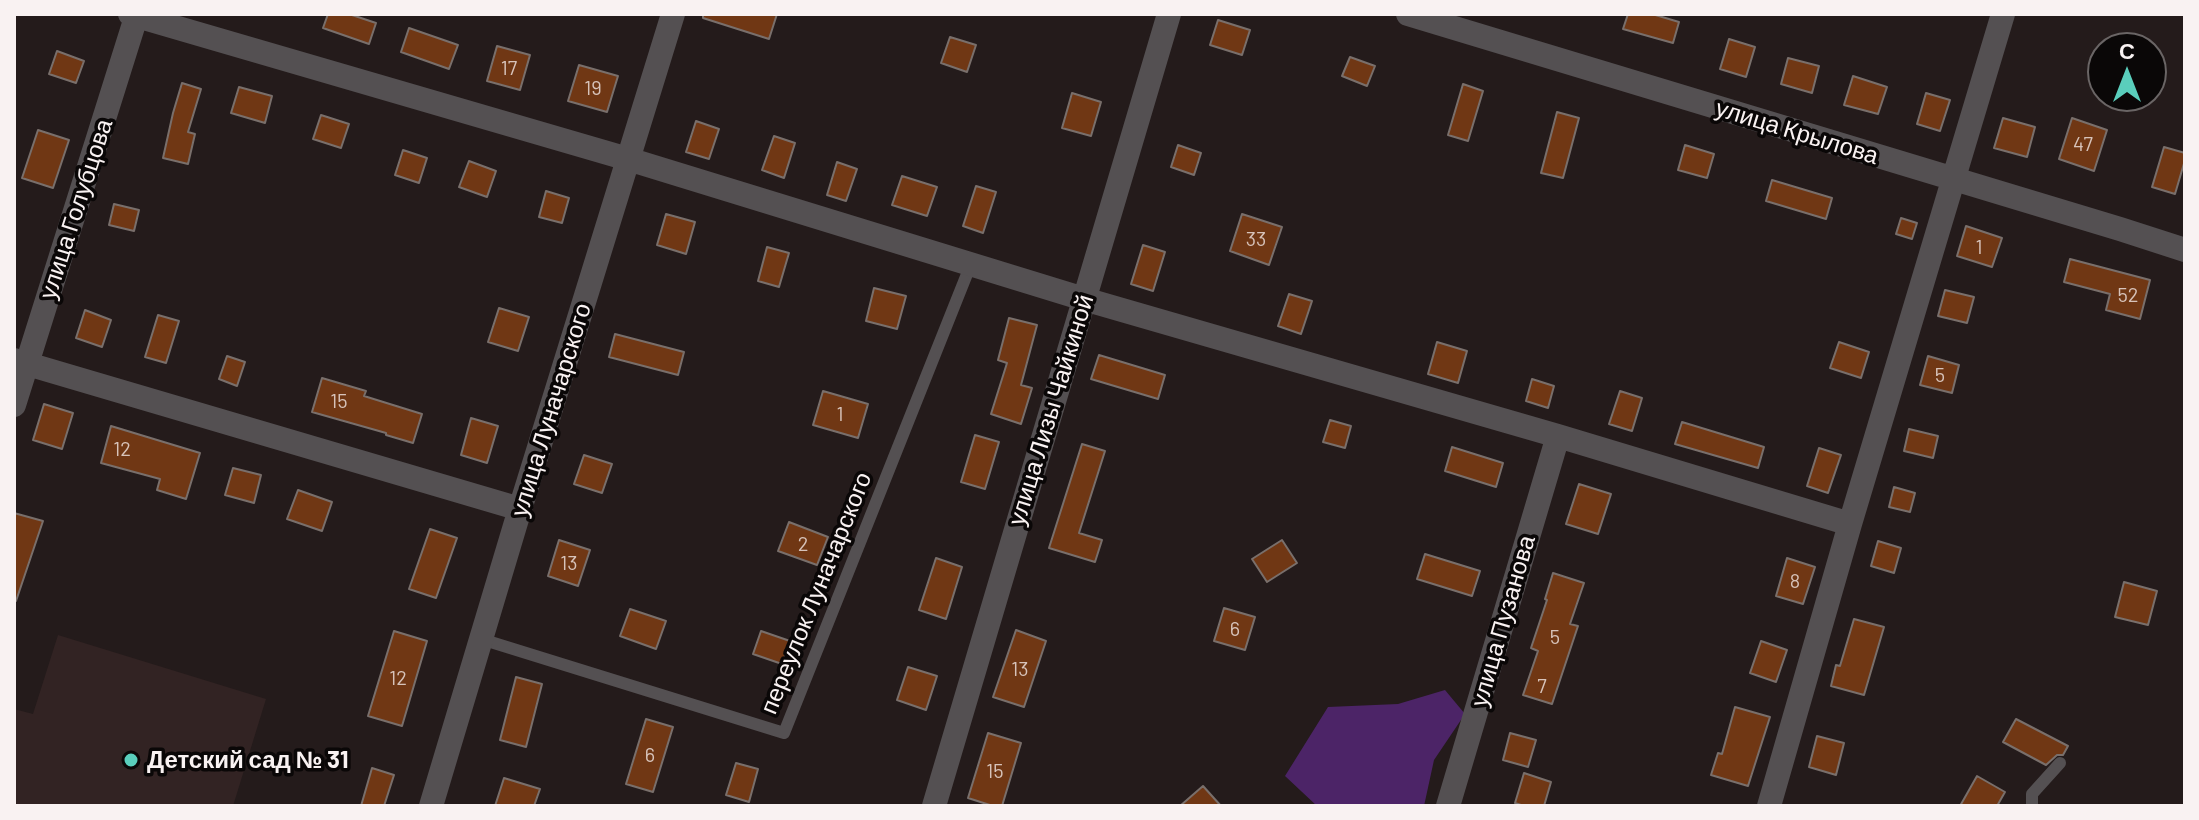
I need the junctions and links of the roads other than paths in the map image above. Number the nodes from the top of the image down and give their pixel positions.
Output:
1 (673, 14) edge
2 (1169, 14) edge
3 (1408, 14) edge
4 (2003, 14) edge
5 (135, 15) edge
6 (628, 159) junction
7 (1954, 179) junction
8 (2185, 250) edge
9 (971, 264) junction
10 (1084, 299) junction
11 (20, 362) edge
12 (14, 405) edge
13 (1558, 436) junction
14 (520, 509) junction
15 (1850, 524) junction
16 (481, 639) junction
17 (2060, 763) dead end
18 (431, 806) edge
19 (934, 806) edge
20 (1448, 806) edge
21 (1769, 806) edge
22 (2032, 806) edge

1 - 6 street, улица Луначарского
2 - 10 street, улица Лизы Чайкиной
3 - 7 street, улица Крылова
4 - 7 street
5 - 6 street
5 - 11 street, улица Голубцова
6 - 9 street
6 - 14 street, улица Луначарского
7 - 8 street, улица Крылова
7 - 15 street
9 - 10 street
9 - 16 lane, переулок Луначарского
10 - 13 street
10 - 19 street, улица Лизы Чайкиной
11 - 12 street, улица Голубцова
11 - 14 street
13 - 15 street
13 - 20 street, улица Пузанова
14 - 16 street, улица Луначарского
15 - 21 street
16 - 18 street, улица Луначарского
17 - 22 lane

